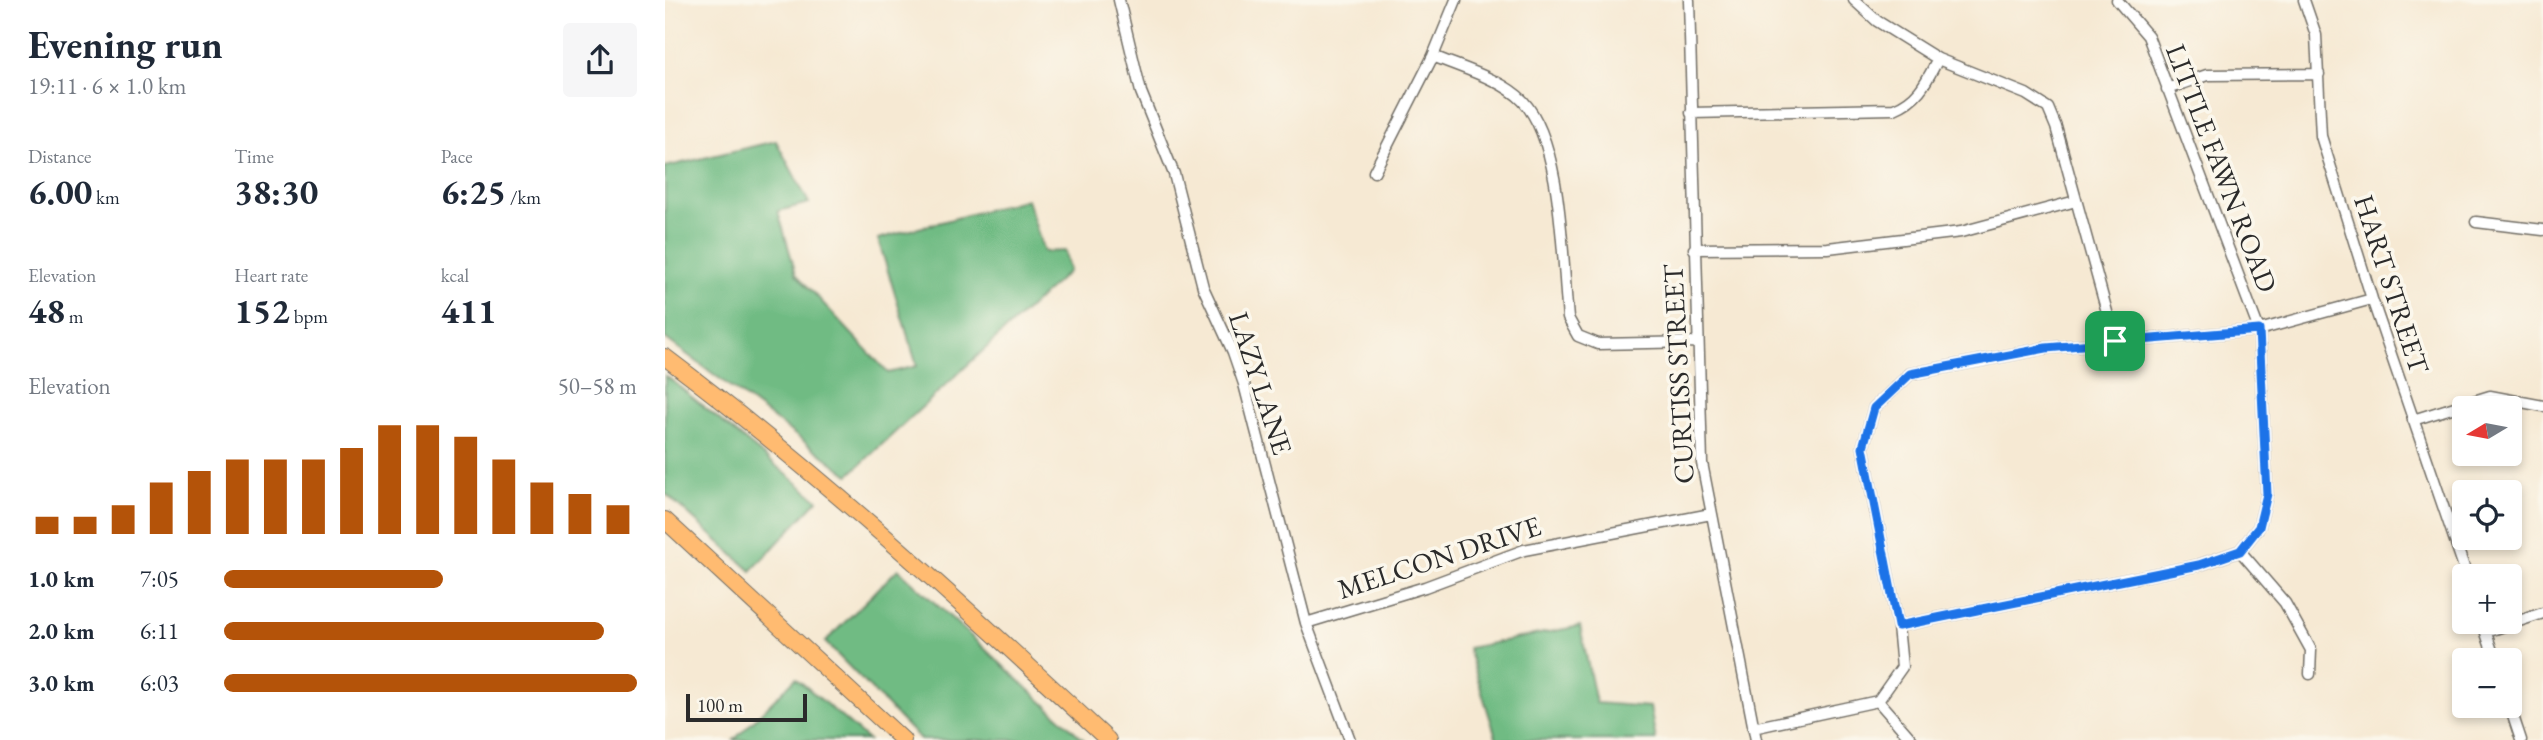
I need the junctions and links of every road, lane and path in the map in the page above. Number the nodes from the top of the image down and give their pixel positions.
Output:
1 (1119, 0) edge
2 (1456, 0) edge
3 (1689, 0) edge
4 (1854, 0) edge
5 (2117, 0) edge
6 (2304, 0) edge
7 (1433, 56) junction
8 (1938, 59) junction
9 (2319, 74) junction
10 (2167, 89) junction
11 (1691, 113) junction
12 (1374, 172) dead end
13 (2076, 201) junction
14 (2476, 222) dead end
15 (2543, 230) edge
16 (1695, 249) junction
17 (2372, 299) junction
18 (2259, 330) junction
19 (2115, 341) junction
20 (1697, 342) junction
21 (665, 357) edge
22 (2543, 406) edge
23 (2413, 420) junction
24 (1711, 514) junction
25 (665, 520) edge
26 (2240, 551) junction
27 (2463, 564) edge
28 (2543, 613) edge
29 (2522, 618) edge
30 (1306, 623) junction
31 (1898, 626) junction
32 (2310, 674) dead end
33 (1878, 701) junction
34 (2514, 718) edge
35 (1753, 728) junction
36 (903, 740) edge
37 (1108, 740) edge
38 (1350, 740) edge
39 (1756, 740) edge
40 (1912, 740) edge
41 (2521, 740) edge

1 - 30 street, LAZY LANE
2 - 7 street
3 - 11 street, CURTISS STREET
4 - 8 street
5 - 10 street, LITTLE FAWN ROAD
6 - 9 street, HART STREET
7 - 12 street
7 - 20 street
8 - 11 street
8 - 13 street
9 - 10 street
9 - 17 street, HART STREET
10 - 18 street, LITTLE FAWN ROAD
11 - 16 street, CURTISS STREET
13 - 16 street
13 - 19 street
14 - 15 street
16 - 20 street, CURTISS STREET
17 - 18 street
17 - 23 street, HART STREET
18 - 19 street
18 - 26 street, LITTLE FAWN ROAD
19 - 31 street
20 - 24 street, CURTISS STREET
21 - 37 highway
22 - 23 street
23 - 27 street, HART STREET
24 - 30 street, MELCON DRIVE
24 - 35 street, CURTISS STREET
25 - 36 highway
26 - 31 street
26 - 32 street
28 - 29 street
30 - 38 street, LAZY LANE
31 - 33 street
33 - 35 street
33 - 40 street
34 - 41 street
35 - 39 street, CURTISS STREET

